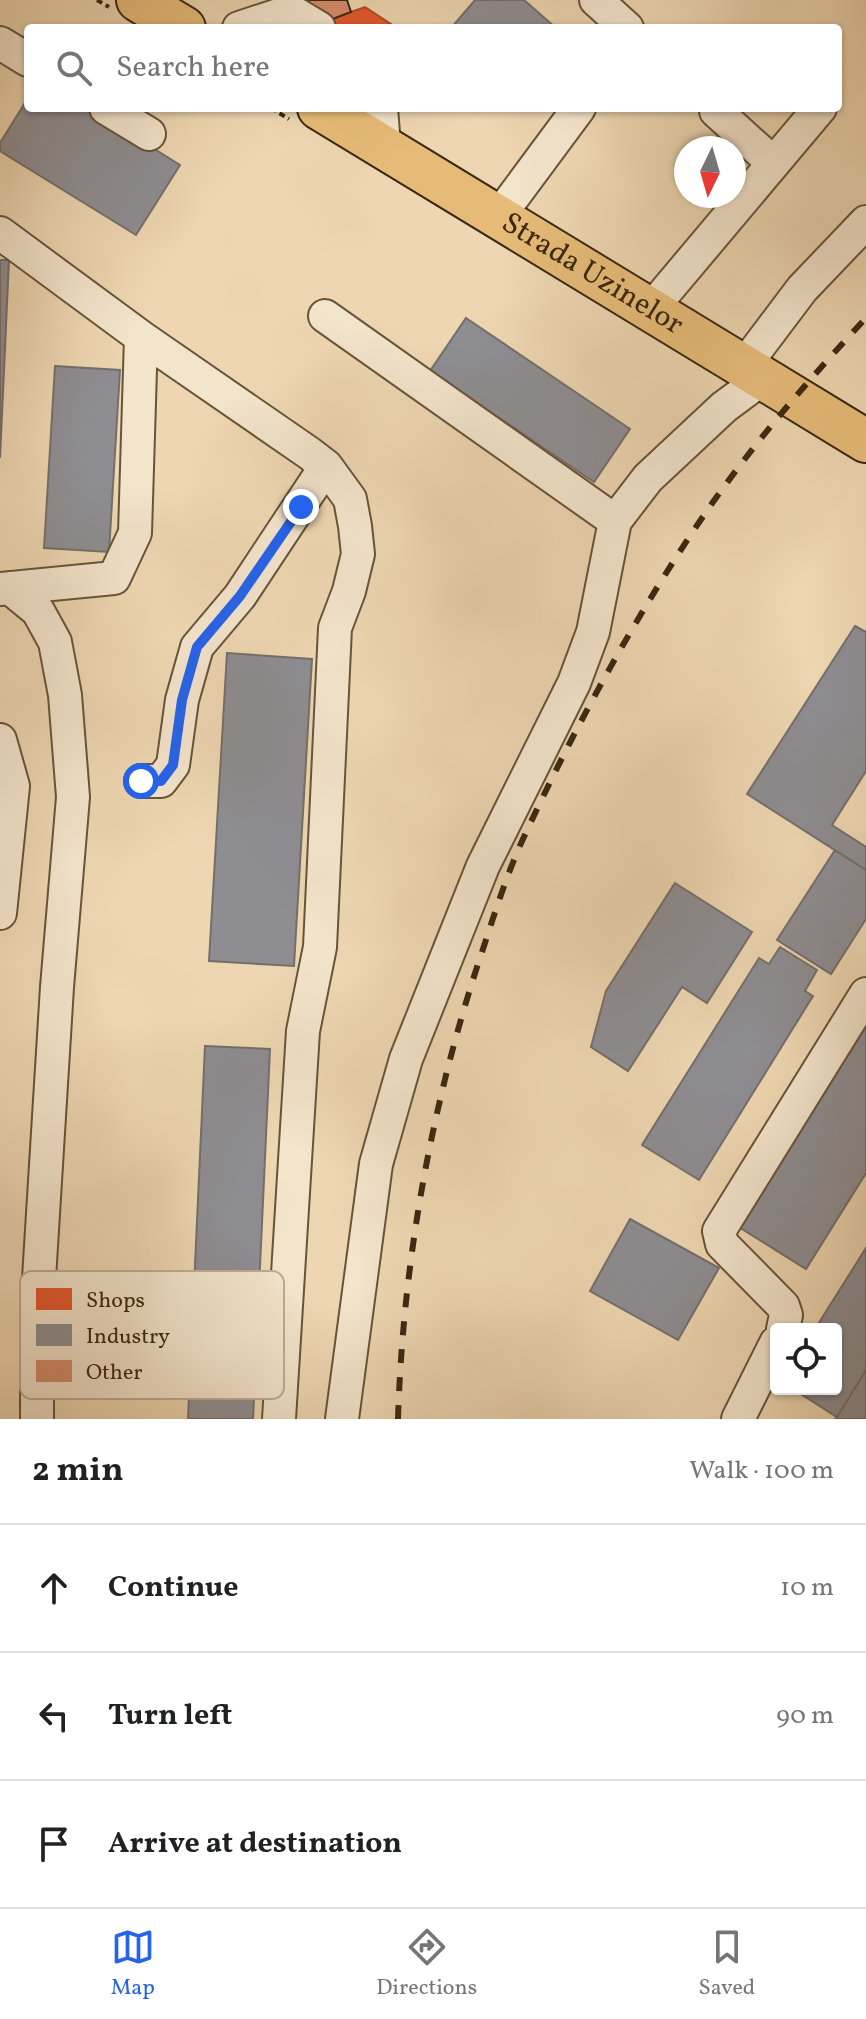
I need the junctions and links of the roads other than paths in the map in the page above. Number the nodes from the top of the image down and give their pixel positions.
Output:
1 (138, 0) edge
2 (177, 24) edge
3 (251, 24) edge
4 (312, 24) edge
5 (0, 43) edge
6 (24, 58) edge
7 (113, 112) edge
8 (332, 112) edge
9 (576, 112) edge
10 (717, 112) edge
11 (817, 112) edge
12 (382, 127) edge
13 (149, 134) dead end
14 (773, 163) junction
15 (499, 216) junction
16 (866, 222) edge
17 (0, 233) edge
18 (651, 309) junction
19 (325, 316) dead end
20 (141, 337) junction
21 (754, 372) junction
22 (866, 441) edge
23 (326, 466) junction
24 (615, 521) junction
25 (5, 588) edge
26 (0, 740) edge
27 (141, 781) dead end
28 (0, 913) edge
29 (866, 994) edge
30 (39, 1271) edge
31 (784, 1323) edge
32 (284, 1338) edge
33 (770, 1355) edge
34 (280, 1399) edge
35 (279, 1419) edge
36 (342, 1419) edge
37 (738, 1419) edge

1 - 2 main road
3 - 4 lane
5 - 6 lane
7 - 13 lane
8 - 12 main road, Strada Uzinelor
9 - 15 lane
10 - 14 lane
11 - 14 lane
12 - 15 main road, Strada Uzinelor
14 - 18 lane
15 - 18 main road, Strada Uzinelor
16 - 21 lane
17 - 20 lane
18 - 21 main road, Strada Uzinelor
19 - 24 lane
20 - 23 lane
20 - 25 lane
21 - 22 main road, Strada Uzinelor
21 - 24 lane
23 - 27 lane
23 - 32 lane
24 - 36 lane
25 - 30 lane
26 - 28 lane
29 - 31 lane
33 - 37 lane
34 - 35 lane

